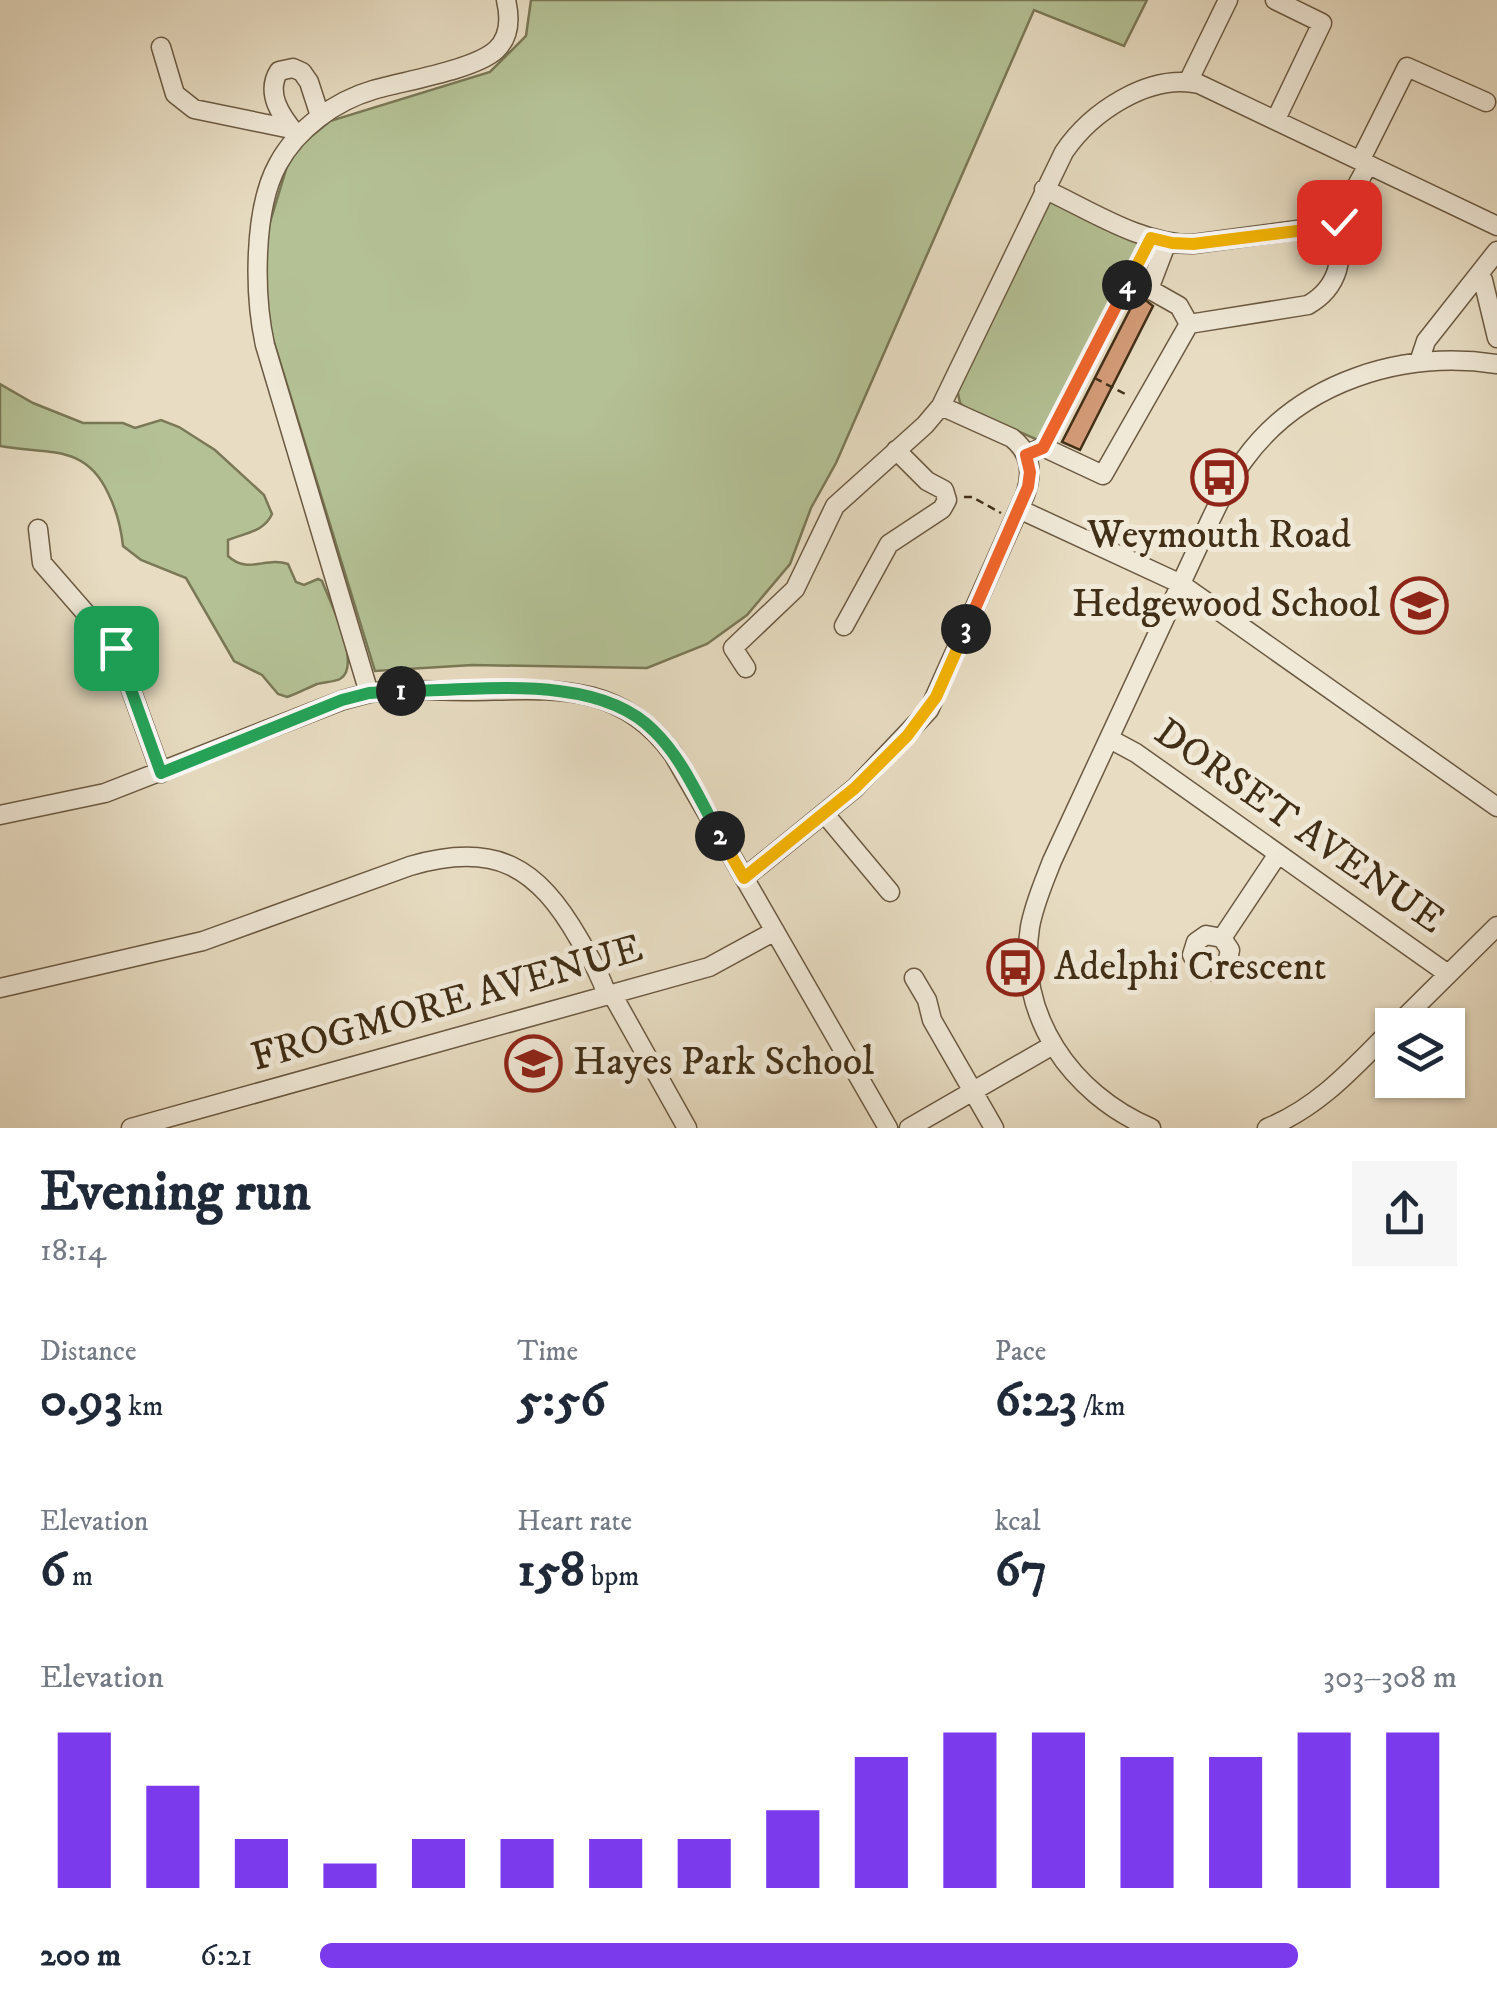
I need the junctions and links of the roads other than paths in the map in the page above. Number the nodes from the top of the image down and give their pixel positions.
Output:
1 (506, 0) edge
2 (1228, 0) edge
3 (1274, 0) edge
4 (161, 47) dead end
5 (1188, 82) junction
6 (1486, 102) dead end
7 (320, 116) junction
8 (1276, 119) junction
9 (295, 133) junction
10 (1364, 163) junction
11 (1044, 189) junction
12 (1335, 225) junction
13 (1497, 226) edge
14 (1159, 240) junction
15 (1497, 251) edge
16 (1478, 275) junction
17 (1189, 324) junction
18 (1497, 338) edge
19 (1418, 362) junction
20 (1497, 364) edge
21 (941, 406) junction
22 (896, 450) junction
23 (1035, 451) junction
24 (1016, 514) junction
25 (38, 529) dead end
26 (1181, 584) junction
27 (844, 626) dead end
28 (746, 668) dead end
29 (369, 693) junction
30 (1110, 739) junction
31 (161, 773) junction
32 (1497, 807) edge
33 (824, 813) junction
34 (0, 815) edge
35 (1278, 854) junction
36 (744, 878) junction
37 (890, 892) dead end
38 (1497, 926) edge
39 (774, 931) junction
40 (1222, 938) dead end
41 (1448, 974) junction
42 (914, 978) dead end
43 (0, 988) edge
44 (610, 995) junction
45 (1414, 1008) edge
46 (1053, 1044) junction
47 (1375, 1047) edge
48 (974, 1092) junction
49 (131, 1128) edge
50 (687, 1128) edge
51 (888, 1128) edge
52 (909, 1128) edge
53 (994, 1128) edge
54 (1150, 1128) edge
55 (1266, 1128) edge

1 - 7 street
2 - 5 street
3 - 8 street
4 - 9 street
5 - 8 street
5 - 11 street
6 - 10 street
7 - 9 street
7 - 9 street
8 - 10 street
9 - 29 street
10 - 12 street
10 - 13 street
11 - 14 street
11 - 21 street
12 - 14 street
12 - 17 street
14 - 17 street
15 - 16 street
16 - 18 street
16 - 19 street
17 - 23 street
19 - 20 street
19 - 26 street
21 - 22 street
21 - 23 street
22 - 27 street
22 - 28 street
23 - 24 street
24 - 26 street
24 - 33 street
25 - 31 street
26 - 30 street
26 - 32 street
29 - 31 street
29 - 36 street
30 - 35 street, DORSET AVENUE
30 - 46 street
31 - 34 street
33 - 36 street
33 - 37 street
35 - 40 street
35 - 41 street, DORSET AVENUE
36 - 39 street
38 - 41 street
39 - 44 street, FROGMORE AVENUE
39 - 51 street
41 - 45 street
42 - 48 street
43 - 44 street
44 - 49 street, FROGMORE AVENUE
44 - 50 street
46 - 48 street
46 - 54 street
47 - 55 street
48 - 52 street
48 - 53 street

